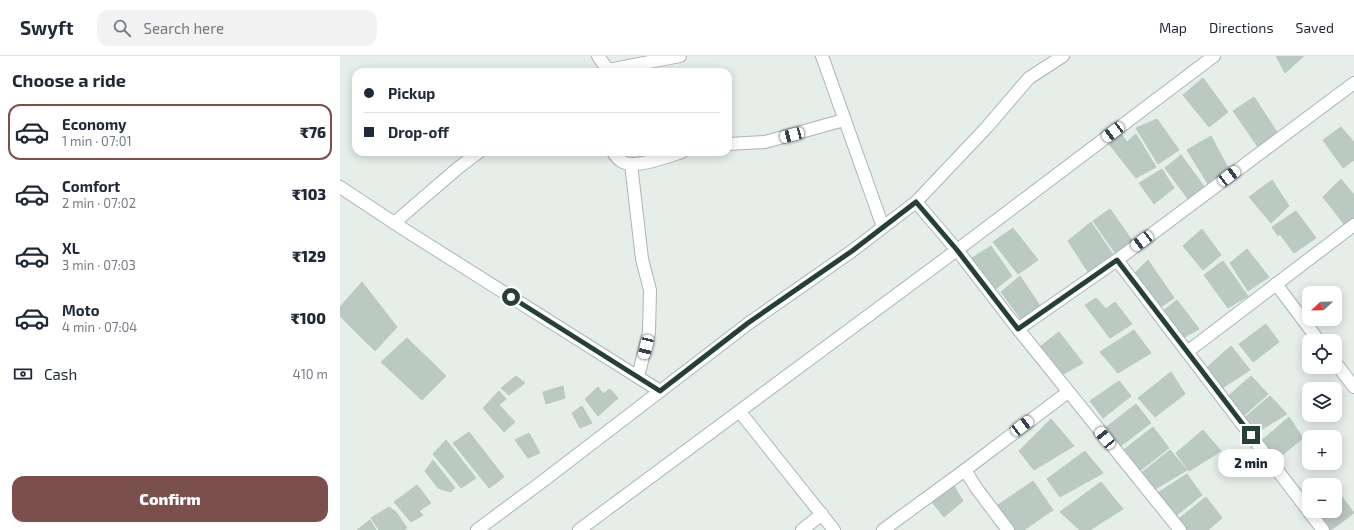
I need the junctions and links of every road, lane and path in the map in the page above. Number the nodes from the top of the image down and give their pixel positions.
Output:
1 (598, 56) edge
2 (680, 56) edge
3 (822, 56) edge
4 (1063, 56) edge
5 (1214, 56) edge
6 (605, 68) edge
7 (622, 68) edge
8 (1354, 83) edge
9 (844, 120) junction
10 (732, 144) edge
11 (474, 156) edge
12 (617, 156) edge
13 (668, 156) edge
14 (631, 164) junction
15 (340, 187) edge
16 (916, 202) junction
17 (394, 223) junction
18 (1354, 225) edge
19 (883, 227) junction
20 (957, 250) junction
21 (1117, 260) junction
22 (1276, 284) junction
23 (1018, 329) junction
24 (1314, 334) edge
25 (1187, 352) junction
26 (1342, 371) edge
27 (638, 377) junction
28 (1354, 387) edge
29 (660, 391) junction
30 (1068, 392) junction
31 (740, 412) junction
32 (965, 470) junction
33 (822, 514) junction
34 (477, 530) edge
35 (579, 530) edge
36 (802, 530) edge
37 (834, 530) edge
38 (883, 530) edge
39 (1008, 530) edge
40 (1180, 530) edge
41 (1323, 530) edge

1 - 6 street
2 - 7 street
3 - 9 street
4 - 16 street
5 - 20 street
8 - 21 street
9 - 10 street
9 - 19 street
11 - 17 street
12 - 14 street
13 - 14 street
14 - 27 street
15 - 17 street
16 - 19 street
16 - 20 street
17 - 27 street
18 - 22 street
19 - 29 street
20 - 23 street
20 - 31 street
21 - 23 street
21 - 25 street
22 - 24 street
22 - 25 street
23 - 30 street
25 - 41 street
26 - 28 street
27 - 29 street
29 - 34 street
30 - 32 street
30 - 40 street
31 - 33 street
31 - 35 street
32 - 38 street
32 - 39 street
33 - 36 street
33 - 37 street

